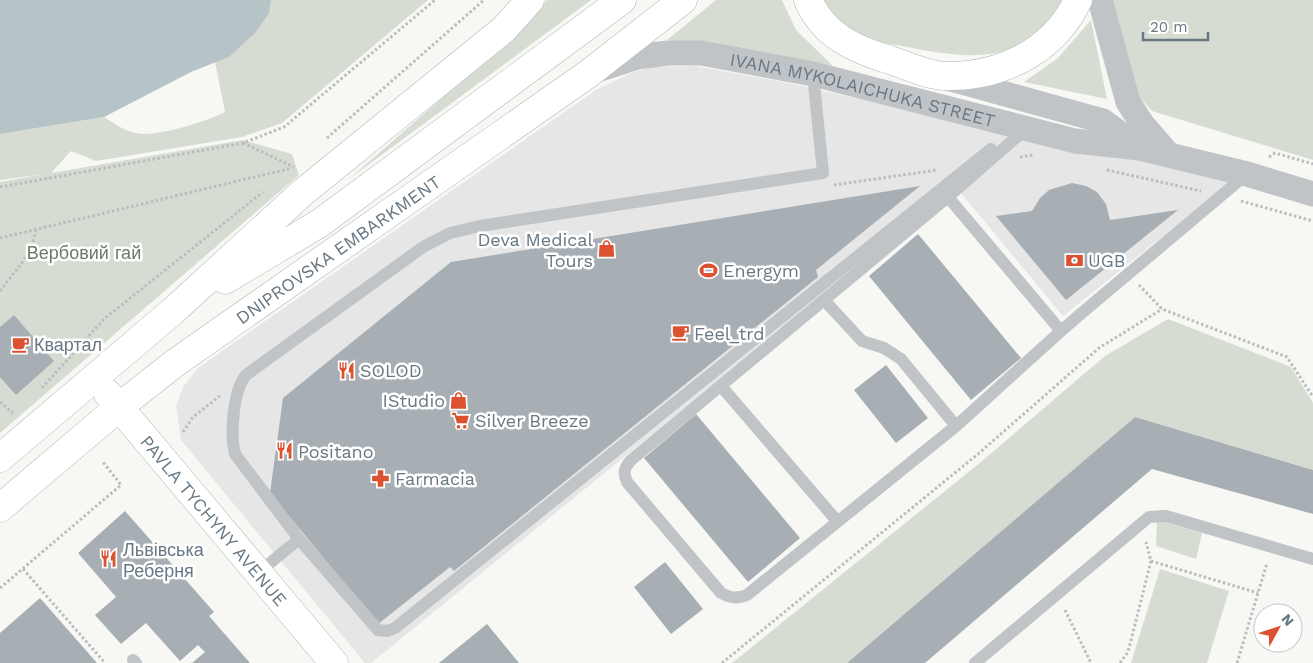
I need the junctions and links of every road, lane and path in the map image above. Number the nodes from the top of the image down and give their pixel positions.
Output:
1 (435, 0) edge
2 (484, 0) edge
3 (530, 0) edge
4 (622, 0) edge
5 (683, 0) edge
6 (808, 0) edge
7 (1078, 0) edge
8 (1100, 0) edge
9 (588, 74) junction
10 (813, 74) junction
11 (943, 76) junction
12 (1027, 128) junction
13 (323, 142) dead end
14 (243, 143) junction
15 (1140, 148) junction
16 (991, 149) dead end
17 (1169, 155) junction
18 (301, 161) dead end
19 (294, 168) junction
20 (943, 169) dead end
21 (1105, 169) dead end
22 (286, 174) dead end
23 (1247, 174) junction
24 (825, 186) dead end
25 (0, 187) edge
26 (264, 192) dead end
27 (1313, 194) edge
28 (1221, 196) junction
29 (948, 197) junction
30 (1313, 221) edge
31 (36, 229) junction
32 (0, 238) edge
33 (1135, 280) dead end
34 (0, 291) edge
35 (824, 300) junction
36 (1162, 309) junction
37 (173, 311) junction
38 (1061, 331) junction
39 (94, 377) junction
40 (721, 386) junction
41 (41, 389) dead end
42 (237, 389) junction
43 (1313, 397) edge
44 (0, 402) edge
45 (119, 407) junction
46 (13, 414) dead end
47 (956, 426) junction
48 (183, 432) dead end
49 (0, 458) edge
50 (103, 462) dead end
51 (0, 508) edge
52 (837, 521) junction
53 (1142, 521) junction
54 (299, 539) junction
55 (1272, 547) junction
56 (1313, 559) edge
57 (1150, 561) junction
58 (23, 569) junction
59 (258, 573) junction
60 (0, 588) edge
61 (1057, 594) junction
62 (1258, 594) junction
63 (105, 663) edge
64 (334, 663) edge
65 (722, 663) edge
66 (976, 663) edge
67 (1091, 663) edge
68 (1120, 663) edge
69 (1237, 663) edge

1 - 14 path
2 - 13 path
3 - 37 main road, DNIPROVSKA EMBARKMENT
4 - 37 main road, DNIPROVSKA EMBARKMENT
5 - 9 main road, DNIPROVSKA EMBARKMENT
6 - 11 main road, IVANA MYKOLAICHUKA STREET
7 - 11 main road
8 - 17 street
9 - 10 street, IVANA MYKOLAICHUKA STREET
9 - 45 main road, DNIPROVSKA EMBARKMENT
10 - 12 street, IVANA MYKOLAICHUKA STREET
10 - 42 lane
11 - 15 street, IVANA MYKOLAICHUKA STREET
12 - 15 street, IVANA MYKOLAICHUKA STREET
12 - 29 lane
14 - 19 path
14 - 25 path
15 - 17 street, IVANA MYKOLAICHUKA STREET
16 - 54 lane
17 - 23 street, IVANA MYKOLAICHUKA STREET
18 - 19 path
19 - 22 path
19 - 31 path
20 - 24 path
21 - 28 path
23 - 27 street, IVANA MYKOLAICHUKA STREET
23 - 28 lane
26 - 41 path
28 - 30 path
28 - 38 lane
29 - 35 lane
29 - 38 lane
31 - 32 path
31 - 34 path
33 - 36 path
35 - 40 lane
35 - 47 lane
36 - 43 path
36 - 65 path
37 - 39 main road, DNIPROVSKA EMBARKMENT
38 - 47 lane
39 - 45 main road, PAVLA TYCHYNY AVENUE
39 - 49 main road, DNIPROVSKA EMBARKMENT
40 - 52 lane
40 - 52 lane
42 - 48 path
42 - 54 lane
44 - 46 path
45 - 51 main road, DNIPROVSKA EMBARKMENT
45 - 59 main road, PAVLA TYCHYNY AVENUE
47 - 52 lane
50 - 58 path
53 - 55 lane
53 - 57 path
53 - 61 lane
54 - 59 lane
55 - 56 lane
55 - 62 path
57 - 62 path
57 - 68 path
58 - 60 path
58 - 63 path
59 - 64 main road, PAVLA TYCHYNY AVENUE
61 - 66 lane
61 - 67 path
62 - 69 path

